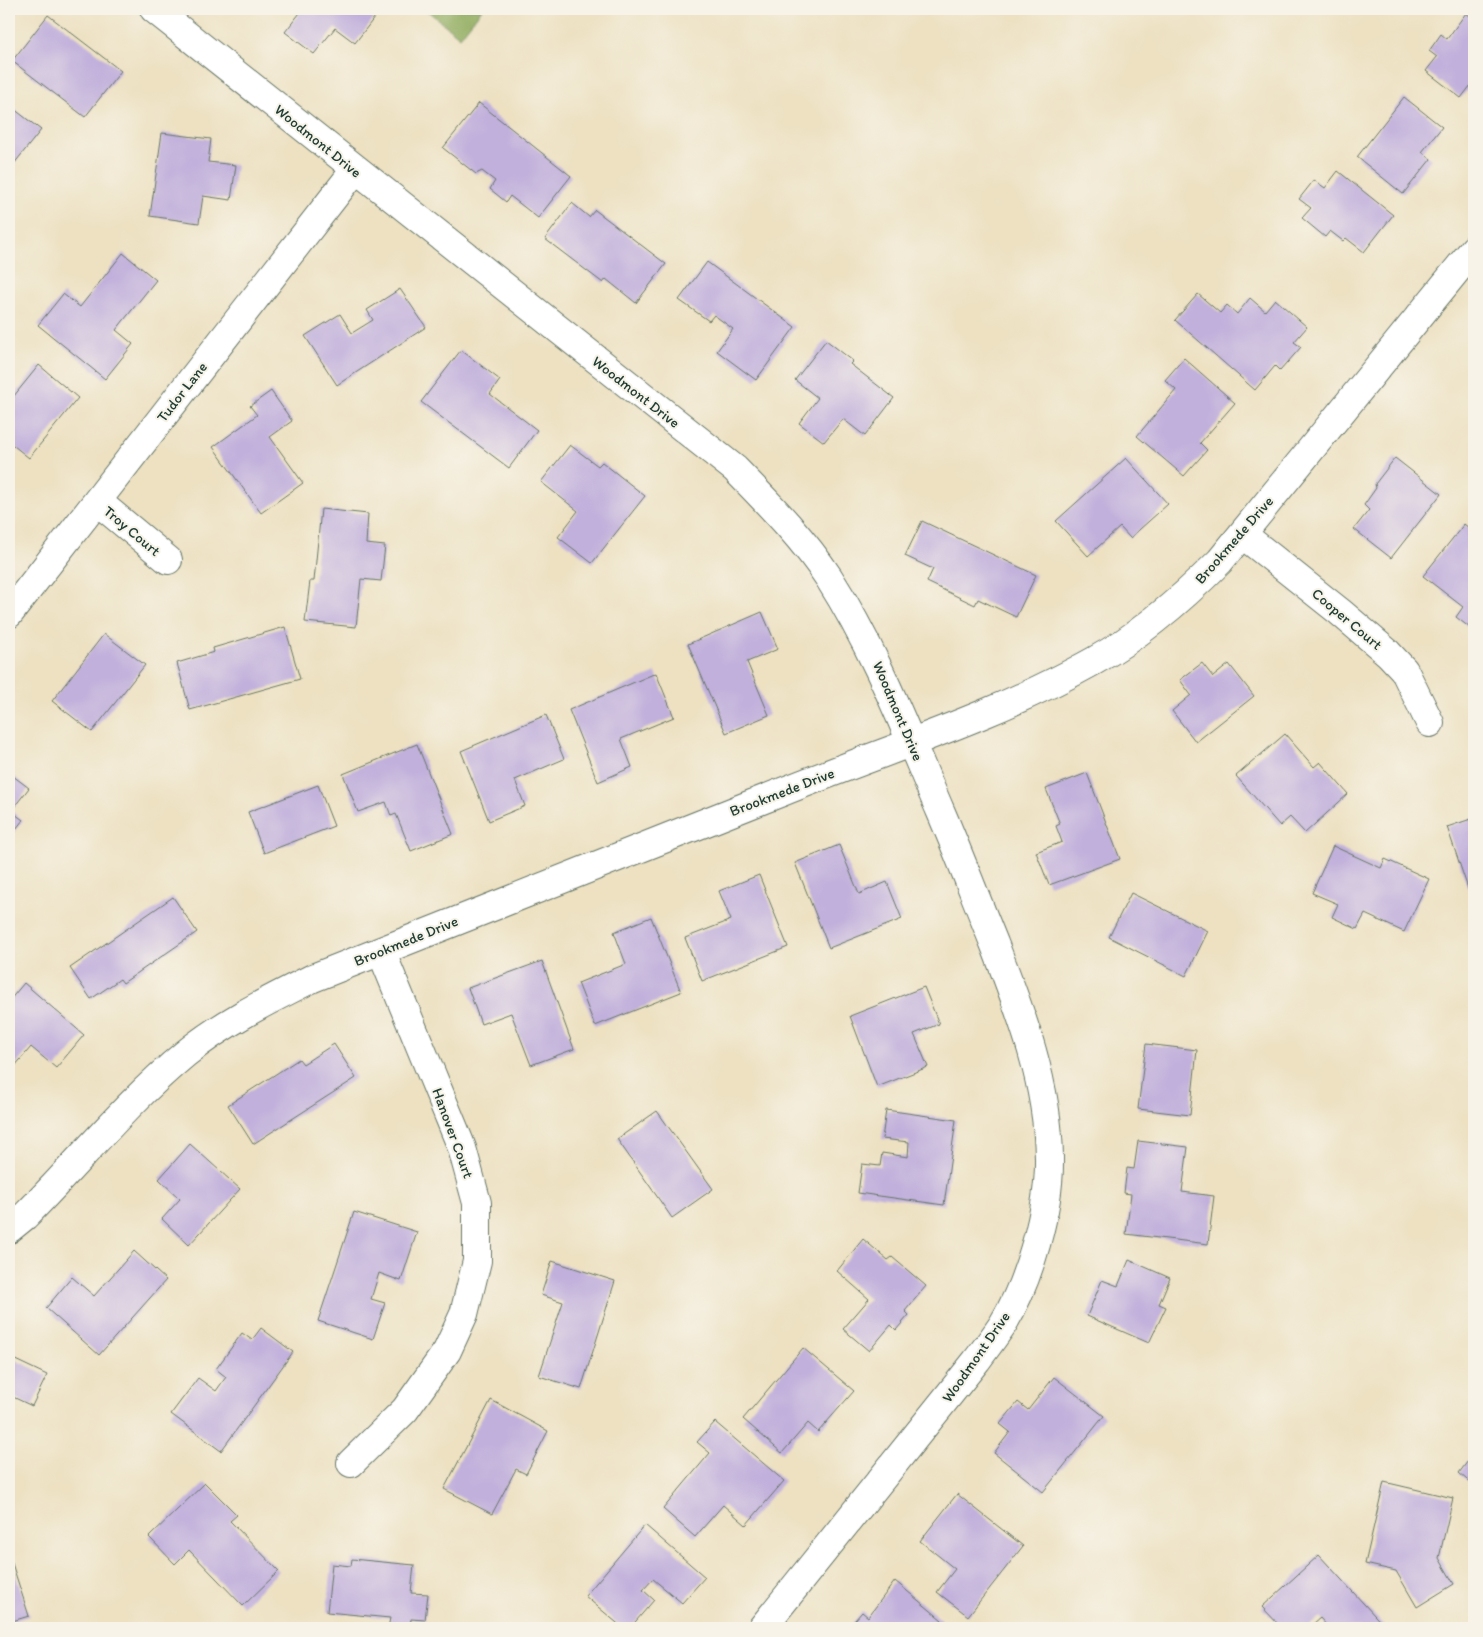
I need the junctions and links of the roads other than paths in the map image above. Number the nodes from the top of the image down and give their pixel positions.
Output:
1 (154, 9) edge
2 (355, 170) junction
3 (1474, 249) edge
4 (97, 501) junction
5 (1242, 534) junction
6 (168, 560) dead end
7 (9, 614) edge
8 (1430, 724) dead end
9 (912, 742) junction
10 (381, 951) junction
11 (9, 1229) edge
12 (351, 1463) dead end
13 (762, 1628) edge

1 - 2 street, Woodmont Drive
2 - 4 street, Tudor Lane
2 - 9 street, Woodmont Drive
3 - 5 street, Brookmede Drive
4 - 6 street, Troy Court
4 - 7 street, Tudor Lane
5 - 8 street, Cooper Court
5 - 9 street, Brookmede Drive
9 - 10 street, Brookmede Drive
9 - 13 street, Woodmont Drive
10 - 11 street, Brookmede Drive
10 - 12 street, Hanover Court

